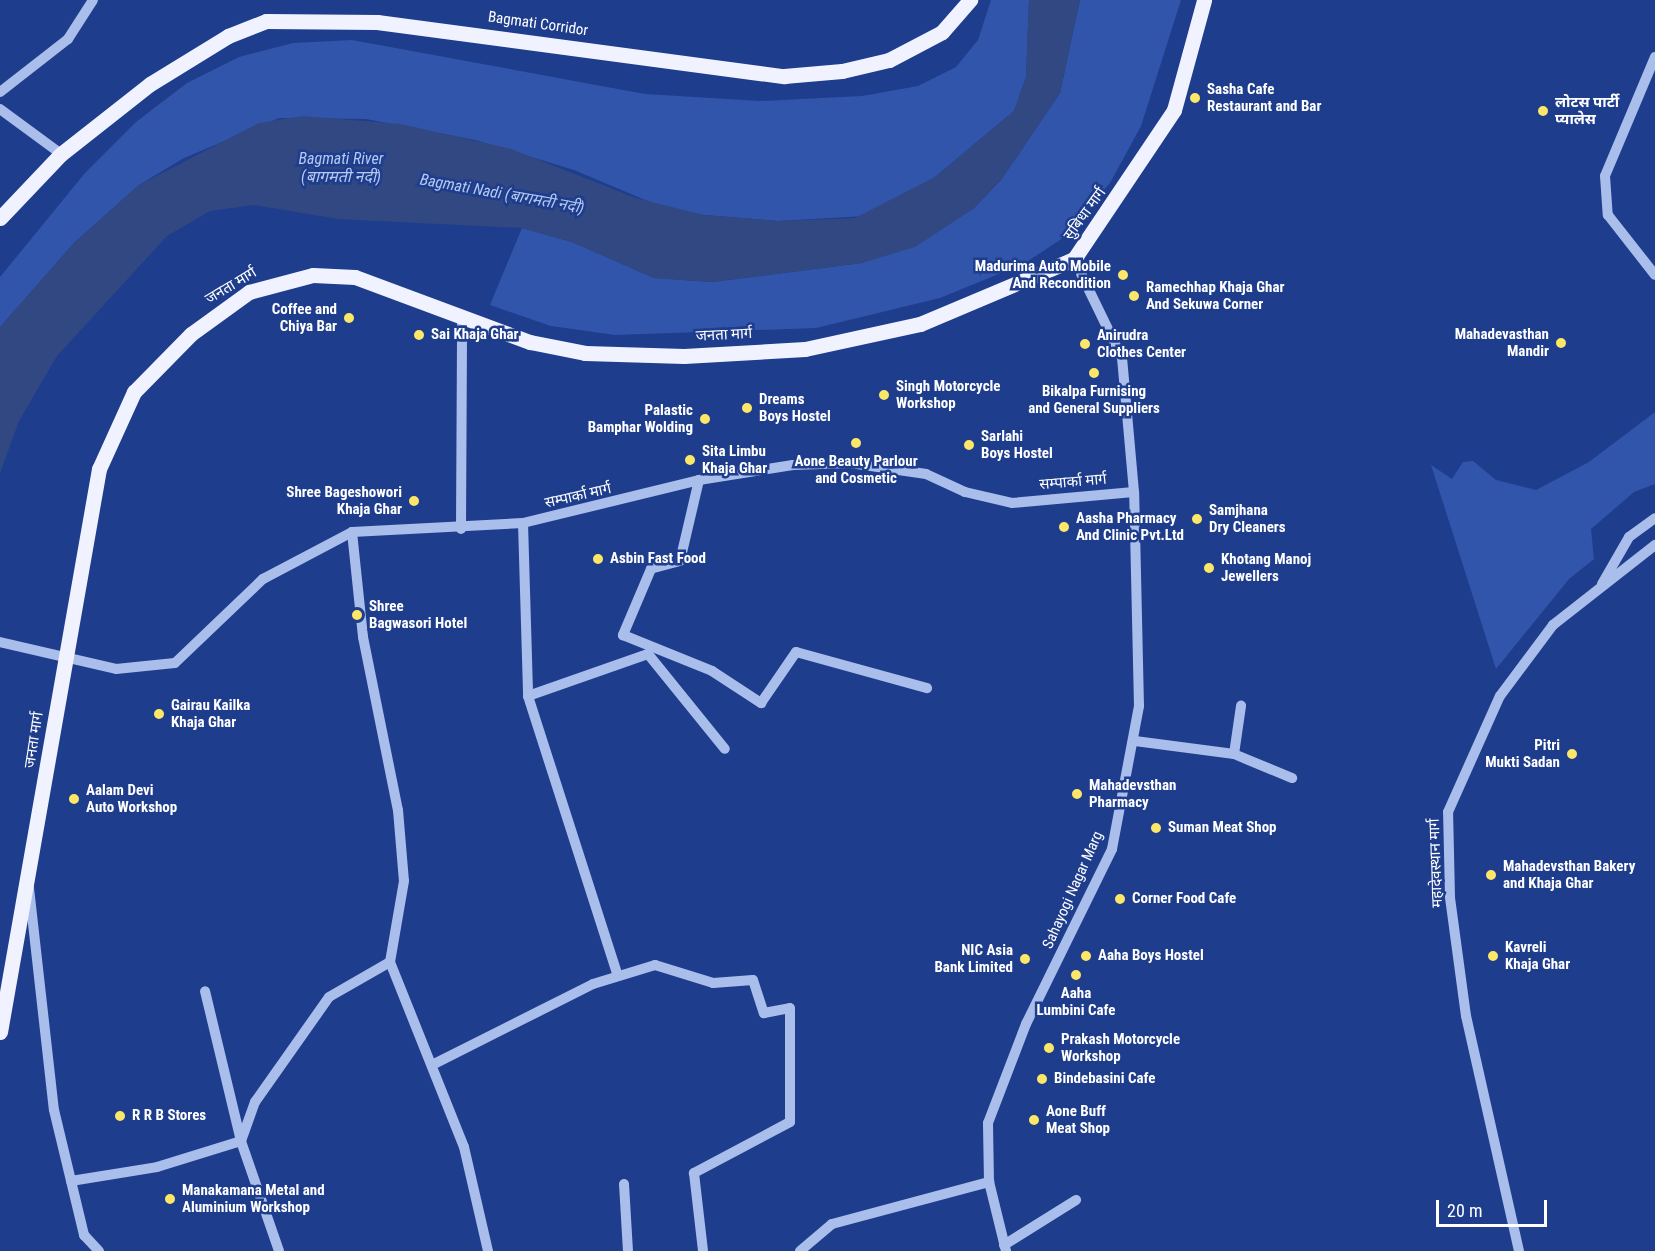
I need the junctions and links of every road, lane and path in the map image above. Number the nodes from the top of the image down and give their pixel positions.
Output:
1 (93, 0) edge
2 (970, 0) edge
3 (1205, 3) edge
4 (1655, 57) edge
5 (0, 92) edge
6 (0, 109) edge
7 (61, 154) junction
8 (0, 218) edge
9 (1074, 259) junction
10 (1655, 275) edge
11 (462, 315) junction
12 (699, 480) junction
13 (1134, 492) junction
14 (1655, 518) edge
15 (523, 523) junction
16 (461, 529) junction
17 (352, 532) junction
18 (1655, 545) edge
19 (1590, 597) junction
20 (0, 642) edge
21 (65, 661) junction
22 (927, 688) dead end
23 (528, 696) junction
24 (1241, 706) dead end
25 (1135, 741) junction
26 (725, 749) dead end
27 (1234, 754) junction
28 (1292, 778) dead end
29 (28, 885) junction
30 (390, 962) junction
31 (618, 976) junction
32 (205, 991) dead end
33 (0, 1032) edge
34 (432, 1065) junction
35 (242, 1141) junction
36 (71, 1181) junction
37 (989, 1182) junction
38 (624, 1184) dead end
39 (1076, 1200) dead end
40 (1005, 1248) edge
41 (99, 1251) edge
42 (279, 1251) edge
43 (488, 1251) edge
44 (628, 1251) edge
45 (703, 1251) edge
46 (800, 1251) edge
47 (1520, 1251) edge

1 - 5 street
2 - 7 main road, Bagmati Corridor
3 - 9 main road, सुबिधा मार्ग
4 - 10 street
6 - 7 street
7 - 8 main road, Bagmati Corridor
9 - 11 main road, जनता मार्ग
9 - 13 street, सुबिधा मार्ग
11 - 16 street
11 - 21 main road, जनता मार्ग
12 - 13 street, सम्पार्का मार्ग
12 - 15 street, सम्पार्का मार्ग
12 - 22 street
13 - 25 street, Sahayogi Nagar Marg
14 - 19 street
15 - 16 street, सम्पार्का मार्ग
15 - 23 street
16 - 17 street, सम्पार्का मार्ग
17 - 21 street, सम्पार्का मार्ग
17 - 30 street
18 - 19 street, महादेवस्थान मार्ग
19 - 47 street, महादेवस्थान मार्ग
20 - 21 street, सम्पार्का मार्ग
21 - 29 main road, जनता मार्ग
23 - 26 street
23 - 31 street
24 - 27 street
25 - 27 street
25 - 37 street, Sahayogi Nagar Marg
27 - 28 street
29 - 33 main road, जनता मार्ग
29 - 36 street
30 - 34 street
30 - 35 street
31 - 34 street
31 - 45 street
32 - 35 street
34 - 43 street
35 - 36 street
35 - 42 street
36 - 41 street
37 - 40 street, Sahayogi Nagar Marg
37 - 46 street
38 - 44 street
39 - 40 street

